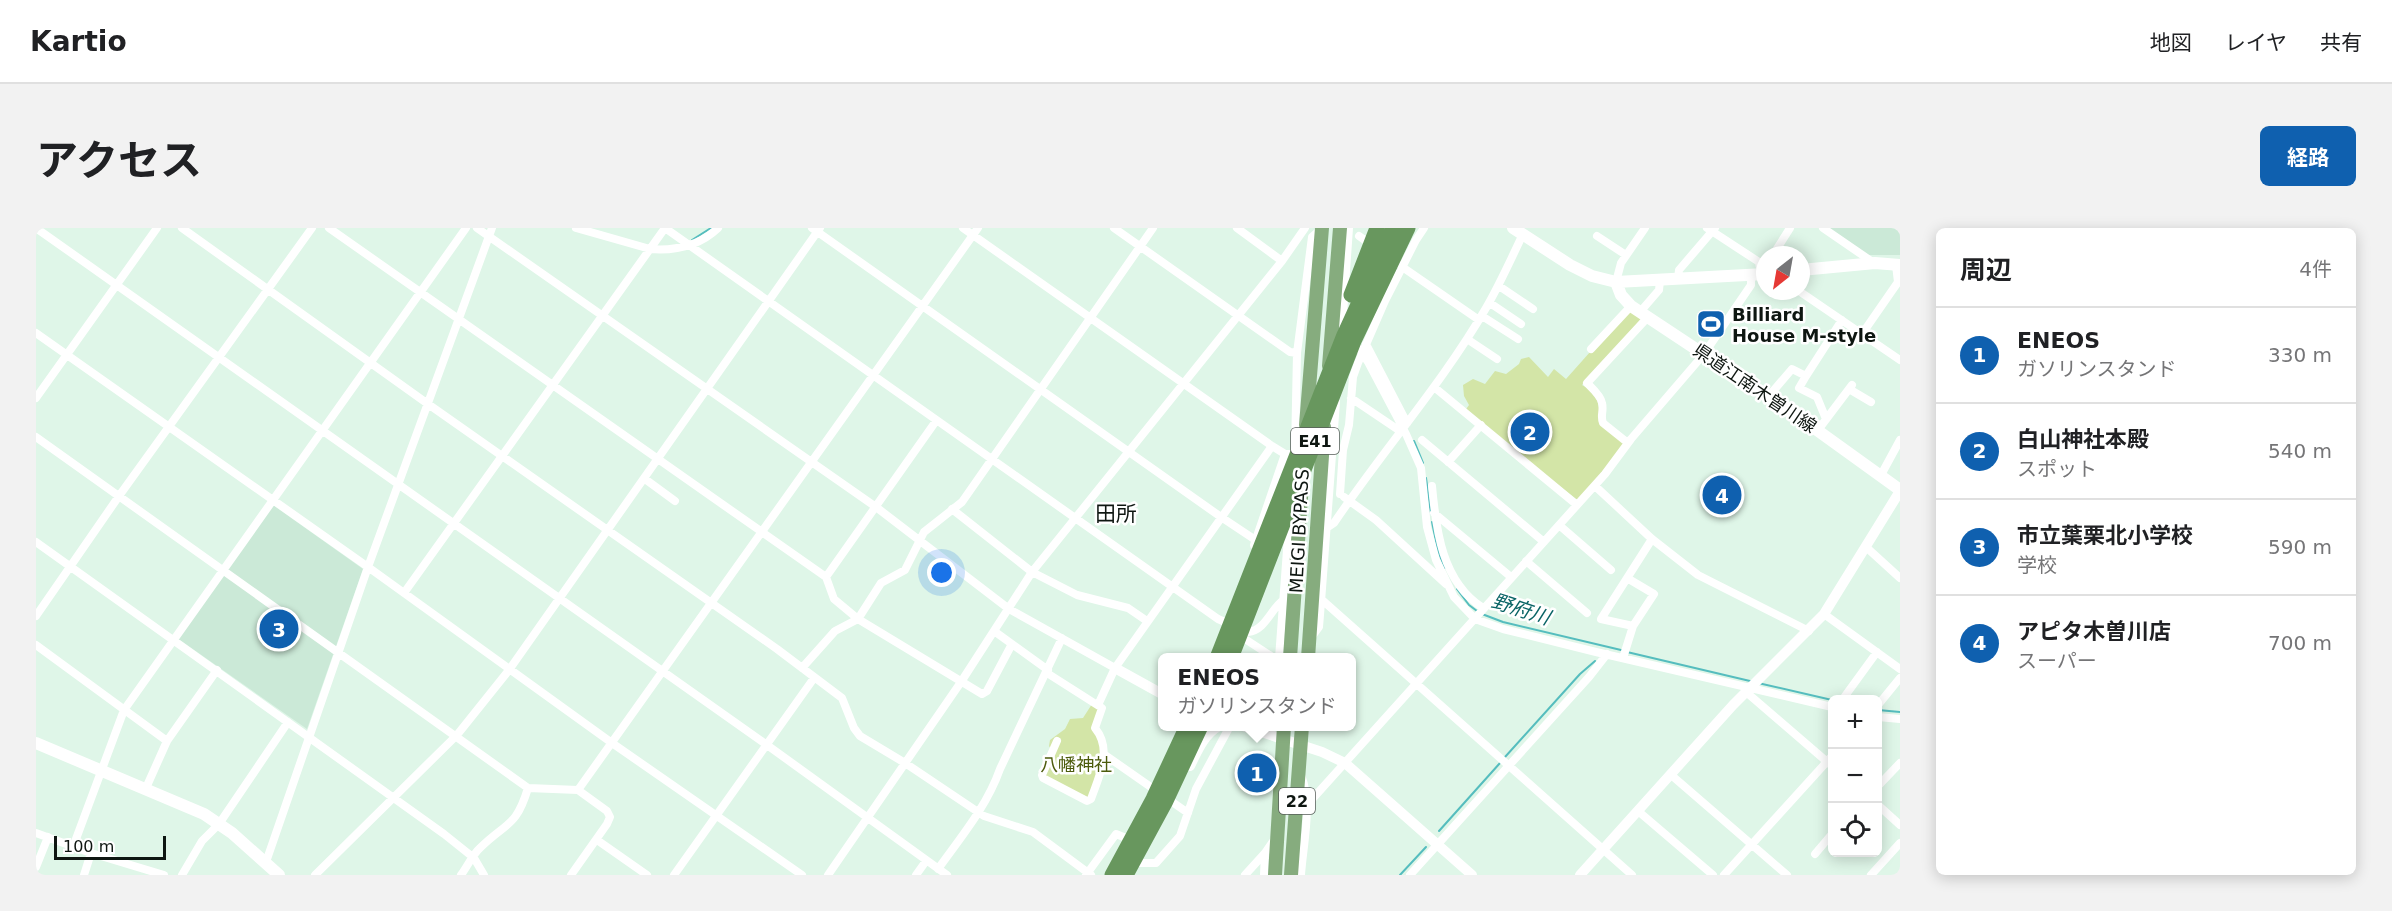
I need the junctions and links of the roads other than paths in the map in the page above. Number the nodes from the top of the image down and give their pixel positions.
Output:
1 (36, 228) edge
2 (157, 228) edge
3 (182, 228) edge
4 (312, 228) edge
5 (329, 228) edge
6 (466, 228) edge
7 (477, 228) edge
8 (576, 228) edge
9 (665, 228) edge
10 (718, 228) edge
11 (963, 228) edge
12 (1114, 228) edge
13 (1153, 228) edge
14 (1237, 228) edge
15 (1294, 228) edge
16 (1305, 228) edge
17 (1322, 228) edge
18 (1340, 228) edge
19 (1349, 228) edge
20 (1377, 228) edge
21 (1424, 228) edge
22 (1645, 228) edge
23 (1790, 228) edge
24 (1823, 228) edge
25 (816, 229) edge
26 (1712, 229) edge
27 (1403, 230) edge
28 (1520, 230) edge
29 (975, 231) edge
30 (490, 232) edge
31 (1359, 236) dead end
32 (1597, 236) dead end
33 (1299, 237) junction
34 (687, 244) junction
35 (1140, 246) junction
36 (1779, 246) edge
37 (651, 247) junction
38 (1626, 255) junction
39 (1756, 260) edge
40 (1282, 261) junction
41 (1875, 263) junction
42 (1898, 265) edge
43 (1402, 267) junction
44 (1810, 269) edge
45 (1756, 274) edge
46 (1756, 278) edge
47 (1678, 279) junction
48 (1660, 281) junction
49 (1616, 282) junction
50 (1899, 282) edge
51 (117, 284) junction
52 (1499, 286) junction
53 (268, 289) junction
54 (420, 293) junction
55 (1810, 298) edge
56 (768, 302) junction
57 (1490, 303) junction
58 (923, 306) junction
59 (1533, 309) dead end
60 (1640, 312) junction
61 (603, 316) junction
62 (1237, 316) junction
63 (1090, 318) junction
64 (1480, 318) junction
65 (458, 320) junction
66 (1842, 320) junction
67 (1521, 324) dead end
68 (36, 333) edge
69 (1862, 334) junction
70 (1467, 339) junction
71 (1518, 339) dead end
72 (1363, 347) junction
73 (1591, 350) dead end
74 (67, 354) junction
75 (1704, 354) junction
76 (219, 357) junction
77 (1298, 357) junction
78 (1497, 359) dead end
79 (1900, 360) edge
80 (371, 363) junction
81 (873, 376) junction
82 (1806, 376) junction
83 (1182, 383) junction
84 (553, 386) junction
85 (1434, 387) junction
86 (1040, 388) junction
87 (706, 389) junction
88 (1768, 397) junction
89 (36, 398) edge
90 (1351, 398) junction
91 (1871, 402) dead end
92 (428, 404) junction
93 (1826, 419) junction
94 (936, 421) junction
95 (1481, 425) junction
96 (169, 426) junction
97 (1404, 426) junction
98 (323, 430) junction
99 (1818, 430) junction
100 (36, 437) edge
101 (1422, 440) dead end
102 (1900, 440) edge
103 (1628, 443) junction
104 (1272, 446) junction
105 (1128, 450) junction
106 (1285, 454) junction
107 (1294, 454) junction
108 (503, 457) junction
109 (991, 459) junction
110 (658, 460) junction
111 (812, 462) junction
112 (1448, 462) junction
113 (1881, 475) junction
114 (645, 479) junction
115 (399, 485) junction
116 (1432, 486) dead end
117 (1595, 486) junction
118 (1285, 488) junction
119 (1900, 490) edge
120 (1330, 491) junction
121 (1340, 494) junction
122 (119, 496) junction
123 (273, 499) junction
124 (675, 501) dead end
125 (1349, 501) junction
126 (1577, 505) junction
127 (876, 507) junction
128 (952, 509) junction
129 (1434, 513) junction
130 (1075, 517) junction
131 (1221, 517) junction
132 (454, 524) junction
133 (1559, 525) junction
134 (1328, 527) junction
135 (609, 530) junction
136 (762, 532) junction
137 (1652, 539) junction
138 (920, 540) junction
139 (1255, 540) junction
140 (36, 542) edge
141 (1544, 542) junction
142 (1866, 547) junction
143 (1283, 553) junction
144 (1526, 561) junction
145 (69, 566) junction
146 (368, 567) junction
147 (222, 570) junction
148 (1611, 570) dead end
149 (1032, 572) junction
150 (826, 577) junction
151 (1512, 577) junction
152 (1627, 578) junction
153 (1900, 578) edge
154 (1449, 586) junction
155 (1172, 588) junction
156 (404, 593) junction
157 (559, 598) junction
158 (1321, 599) junction
159 (1282, 601) junction
160 (712, 603) junction
161 (1009, 609) junction
162 (1479, 613) junction
163 (1587, 613) dead end
164 (1824, 614) junction
165 (36, 616) edge
166 (858, 619) junction
167 (1147, 621) junction
168 (1225, 623) junction
169 (1633, 626) junction
170 (994, 631) junction
171 (1809, 631) junction
172 (1247, 636) junction
173 (1062, 638) junction
174 (173, 639) junction
175 (1310, 640) junction
176 (1012, 644) junction
177 (36, 645) edge
178 (1877, 652) junction
179 (338, 653) junction
180 (1213, 653) edge
181 (1219, 653) edge
182 (1233, 653) edge
183 (1240, 653) edge
184 (1269, 653) edge
185 (1279, 653) edge
186 (1290, 653) edge
187 (1308, 653) edge
188 (1624, 653) junction
189 (1607, 654) junction
190 (802, 668) junction
191 (1115, 668) junction
192 (509, 669) junction
193 (1900, 669) edge
194 (217, 670) junction
195 (663, 671) junction
196 (1048, 672) junction
197 (814, 678) junction
198 (1900, 678) edge
199 (962, 682) junction
200 (1417, 684) junction
201 (1751, 687) junction
202 (1158, 692) edge
203 (1846, 695) edge
204 (1882, 700) edge
205 (1098, 705) junction
206 (1828, 706) edge
207 (124, 710) junction
208 (1882, 717) edge
209 (1900, 719) edge
210 (288, 722) junction
211 (1178, 731) edge
212 (1185, 731) edge
213 (1199, 731) edge
214 (1212, 731) edge
215 (1227, 731) edge
216 (1301, 731) edge
217 (1284, 733) edge
218 (458, 735) junction
219 (308, 736) junction
220 (167, 741) junction
221 (1057, 741) dead end
222 (36, 743) edge
223 (612, 743) junction
224 (767, 745) junction
225 (1300, 745) junction
226 (1105, 755) junction
227 (1828, 758) edge
228 (905, 763) junction
229 (1345, 763) junction
230 (1900, 763) edge
231 (1828, 764) edge
232 (1509, 765) junction
233 (1299, 769) junction
234 (101, 770) junction
235 (1670, 774) junction
236 (1882, 782) edge
237 (1151, 787) junction
238 (146, 788) junction
239 (528, 788) junction
240 (578, 790) junction
241 (394, 798) junction
242 (1172, 802) junction
243 (1306, 806) junction
244 (1882, 809) edge
245 (1638, 811) junction
246 (979, 812) junction
247 (1188, 813) junction
248 (716, 814) junction
249 (868, 818) junction
250 (219, 824) junction
251 (1900, 825) edge
252 (36, 833) edge
253 (1277, 835) junction
254 (48, 837) junction
255 (1126, 838) junction
256 (597, 840) junction
257 (1828, 840) edge
258 (1900, 843) edge
259 (1437, 844) junction
260 (1752, 845) junction
261 (73, 847) junction
262 (1603, 849) junction
263 (91, 853) junction
264 (1265, 853) junction
265 (1815, 854) dead end
266 (474, 858) junction
267 (926, 861) junction
268 (266, 862) junction
269 (1139, 863) junction
270 (36, 867) edge
271 (938, 869) junction
272 (1088, 874) edge
273 (84, 875) edge
274 (164, 875) edge
275 (182, 875) edge
276 (279, 875) edge
277 (315, 875) edge
278 (461, 875) edge
279 (484, 875) edge
280 (571, 875) edge
281 (647, 875) edge
282 (674, 875) edge
283 (802, 875) edge
284 (828, 875) edge
285 (916, 875) edge
286 (947, 875) edge
287 (1106, 875) edge
288 (1112, 875) edge
289 (1126, 875) edge
290 (1133, 875) edge
291 (1245, 875) edge
292 (1264, 875) edge
293 (1275, 875) edge
294 (1291, 875) edge
295 (1301, 875) edge
296 (1410, 875) edge
297 (1472, 875) edge
298 (1580, 875) edge
299 (1632, 875) edge
300 (1713, 875) edge
301 (1724, 875) edge
302 (1787, 875) edge
303 (1871, 875) edge

1 - 51 street
2 - 51 street
3 - 53 street
4 - 53 street
5 - 54 street
6 - 54 street
7 - 30 street
8 - 37 street
9 - 34 street
9 - 37 street
10 - 34 street
11 - 29 street
12 - 35 street
13 - 35 street
14 - 40 street
15 - 33 street
16 - 33 street
17 - 77 street
17 - 186 highway, MEIGI BYPASS
18 - 175 highway, MEIGI BYPASS
19 - 120 street
20 - 118 highway
21 - 43 street
22 - 38 street
23 - 36 street
24 - 41 street
25 - 56 street
25 - 58 street
26 - 39 street
26 - 47 street
27 - 118 highway, E41
27 - 182 highway, E41
28 - 49 main road
28 - 52 street
29 - 58 street
29 - 63 street
30 - 61 street
30 - 65 street
31 - 43 street
32 - 38 street
33 - 40 street
34 - 37 street
34 - 56 street
35 - 62 street
35 - 63 street
37 - 61 street
38 - 49 street
40 - 62 street
41 - 42 main road
41 - 44 main road
42 - 50 street
43 - 64 street
43 - 72 street
45 - 47 main road
46 - 75 street
47 - 48 main road
48 - 49 main road
48 - 60 street
49 - 60 main road, 県道江南木曽川線
50 - 69 street
51 - 74 street
51 - 76 street
52 - 57 street
52 - 59 street
53 - 76 street
53 - 80 street
54 - 65 street
54 - 80 street
55 - 66 street
56 - 81 street
56 - 87 street
57 - 64 street
57 - 67 street
58 - 81 street
58 - 86 street
60 - 73 street
60 - 75 main road, 県道江南木曽川線
60 - 103 street
61 - 84 street
61 - 87 street
62 - 77 street
62 - 83 street
63 - 83 street
63 - 86 street
64 - 70 street
64 - 71 street
65 - 84 street
65 - 92 street
66 - 69 street
66 - 82 street
68 - 74 street
69 - 79 street
70 - 78 street
70 - 85 street
72 - 90 street
72 - 97 street
74 - 89 street
74 - 96 street
75 - 88 main road, 県道江南木曽川線
75 - 103 street
76 - 96 street
76 - 98 street
77 - 107 street
80 - 92 street
80 - 98 street
81 - 94 street
81 - 111 street
82 - 88 street
82 - 93 street
83 - 104 street
83 - 105 street
84 - 108 street
84 - 110 street
85 - 95 street
85 - 97 street
86 - 105 street
86 - 109 street
87 - 110 street
87 - 111 street
88 - 99 main road, 県道江南木曽川線
90 - 97 street
90 - 121 street
91 - 93 street
92 - 108 street
92 - 115 street
93 - 99 street
94 - 109 street
94 - 127 street
95 - 112 street
95 - 126 street
96 - 122 street
96 - 123 street
97 - 125 street
97 - 154 street
98 - 115 street
98 - 123 street
99 - 113 main road, 県道江南木曽川線
100 - 122 street
101 - 112 street
102 - 113 street
103 - 117 street
104 - 106 street
104 - 131 street
105 - 130 street
105 - 131 street
106 - 107 street
106 - 139 street
107 - 143 street
108 - 132 street
108 - 135 street
109 - 128 street
109 - 130 street
110 - 114 street
110 - 136 street
111 - 127 street
111 - 136 street
112 - 141 street
113 - 119 main road, 県道江南木曽川線
114 - 124 street
114 - 135 street
115 - 132 street
115 - 146 street
116 - 129 street
117 - 126 street
117 - 137 street
118 - 181 highway, E41
119 - 142 street
120 - 121 street
120 - 134 street
121 - 125 street
122 - 145 street
122 - 147 street
123 - 146 street
123 - 147 street
125 - 134 street
125 - 154 street
126 - 133 street
127 - 138 street
127 - 150 street
128 - 138 street
128 - 149 street
129 - 151 street
129 - 162 street
130 - 149 street
130 - 155 street
131 - 139 street
131 - 155 street
132 - 156 street
132 - 157 street
133 - 141 street
133 - 148 street
134 - 158 street
135 - 157 street
135 - 160 street
136 - 150 street
136 - 160 street
137 - 152 street
137 - 171 street
138 - 161 street
138 - 166 street
139 - 143 street
139 - 168 street
140 - 145 street
141 - 144 street
142 - 153 street
142 - 164 street
143 - 159 street
143 - 172 street
144 - 151 street
144 - 163 street
145 - 165 street
145 - 174 street
146 - 156 street
146 - 179 street
147 - 174 street
147 - 179 street
149 - 161 street
149 - 167 street
150 - 166 street
151 - 162 street
152 - 169 street
152 - 169 street
154 - 162 street
155 - 167 street
155 - 168 street
156 - 192 street
157 - 192 street
157 - 195 street
158 - 175 street
158 - 200 street
159 - 172 street
159 - 185 street
160 - 190 street
160 - 195 street
161 - 170 street
161 - 173 street
162 - 189 street
162 - 200 street
164 - 171 street
164 - 178 street
166 - 190 street
166 - 199 street
167 - 191 street
168 - 172 street
168 - 180 street
169 - 188 street
170 - 176 street
170 - 199 street
171 - 201 street
172 - 183 street
172 - 184 street
173 - 191 street
173 - 196 street
174 - 194 street
174 - 207 street
175 - 187 highway, MEIGI BYPASS
176 - 196 street
176 - 199 street
177 - 207 street
178 - 193 street
178 - 203 street
179 - 218 street
179 - 219 street
188 - 189 street
188 - 201 street
189 - 232 street
190 - 197 street
191 - 202 street
191 - 205 street
192 - 218 street
192 - 223 street
194 - 210 street
194 - 220 street
195 - 223 street
195 - 224 street
196 - 205 street
196 - 246 street
197 - 224 street
197 - 228 street
198 - 204 street
199 - 228 street
200 - 229 street
200 - 232 street
201 - 206 street
201 - 227 street
201 - 235 street
205 - 226 street
207 - 220 street
207 - 234 street
208 - 209 street
210 - 219 street
210 - 250 street
211 - 237 street
212 - 288 highway
213 - 289 highway
214 - 242 street
215 - 247 street
216 - 225 highway, 22
217 - 225 street
217 - 253 highway, 22
218 - 239 street
218 - 241 street
219 - 241 street
219 - 268 street
220 - 238 street
221 - 226 street
222 - 234 main road
223 - 240 street
223 - 248 street
224 - 248 street
224 - 249 street
225 - 229 street
225 - 233 highway, 22
226 - 237 street
228 - 246 street
228 - 249 street
229 - 243 street
229 - 259 street
230 - 236 street
231 - 260 street
232 - 259 street
232 - 262 street
233 - 243 street
233 - 294 highway, 22
234 - 238 main road
234 - 261 street
235 - 245 street
235 - 260 street
237 - 242 street
237 - 255 street
238 - 250 main road
239 - 240 street
239 - 266 street
240 - 256 street
241 - 266 street
241 - 277 street
242 - 247 street
242 - 269 street
243 - 295 street
244 - 251 street
245 - 262 street
245 - 300 street
246 - 271 street
246 - 272 street
247 - 269 street
248 - 282 street
248 - 283 street
249 - 267 street
249 - 284 street
250 - 268 main road
250 - 275 street
252 - 254 street
253 - 264 street
253 - 293 highway, 22
254 - 261 street
254 - 270 street
255 - 272 street
255 - 287 street
256 - 280 street
256 - 281 street
257 - 265 street
258 - 303 street
259 - 296 street
259 - 297 street
260 - 301 street
260 - 302 street
261 - 263 street
262 - 298 street
262 - 299 street
263 - 273 street
263 - 274 street
264 - 291 street
264 - 292 street
266 - 278 street
266 - 279 street
267 - 271 street
267 - 285 street
268 - 276 main road
269 - 290 street
271 - 286 street

